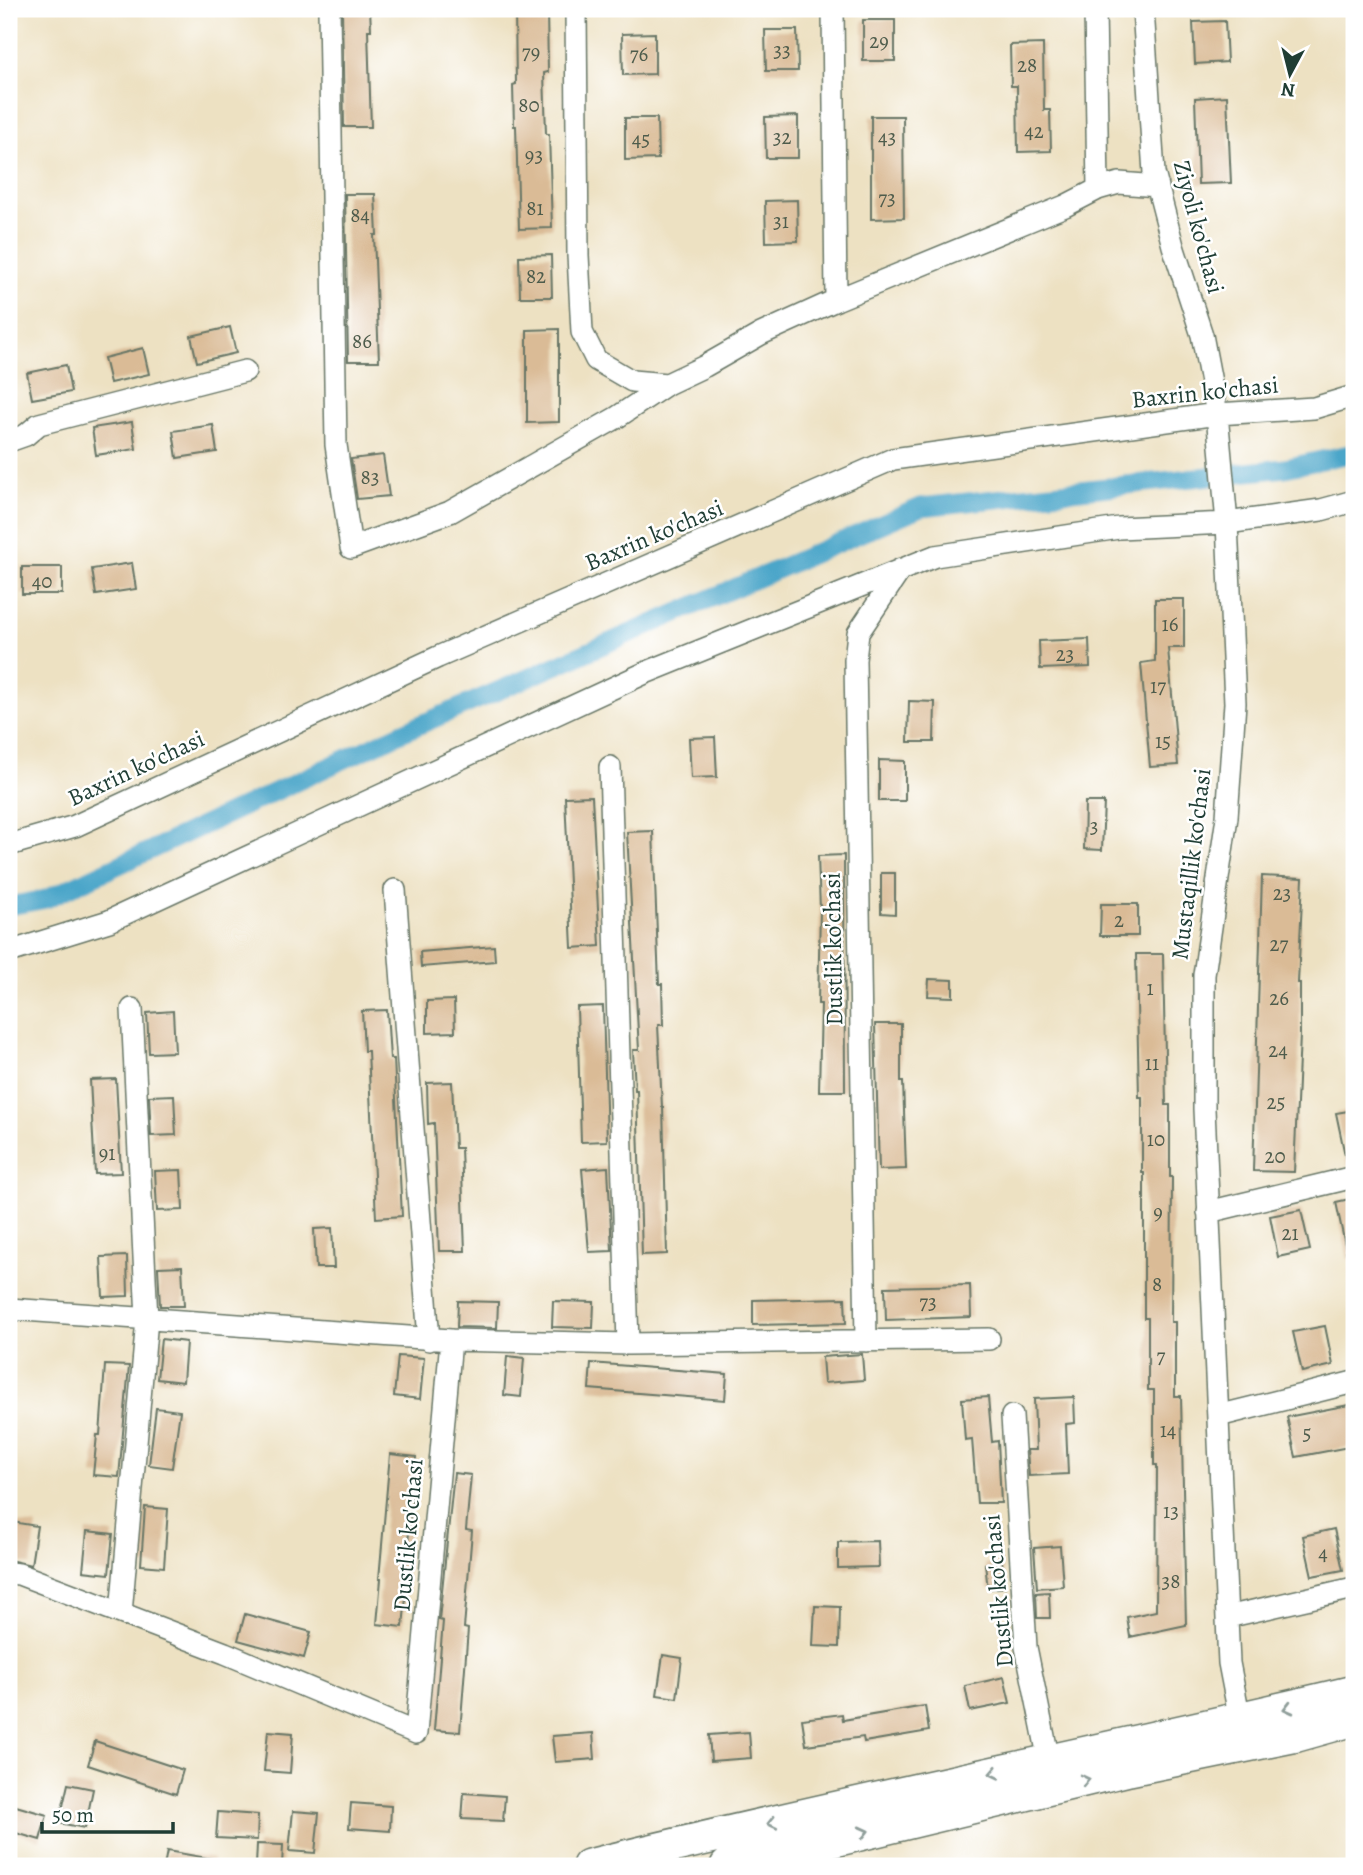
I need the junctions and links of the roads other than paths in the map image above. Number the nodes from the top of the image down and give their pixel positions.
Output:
1 (329, 9) edge
2 (576, 9) edge
3 (833, 9) edge
4 (1095, 9) edge
5 (1143, 9) edge
6 (1158, 186) junction
7 (1098, 189) junction
8 (836, 300) junction
9 (245, 371) dead end
10 (667, 384) junction
11 (1354, 396) edge
12 (1217, 414) junction
13 (9, 441) edge
14 (1354, 501) edge
15 (1227, 523) junction
16 (901, 569) junction
17 (610, 766) dead end
18 (9, 845) edge
19 (396, 890) dead end
20 (9, 952) edge
21 (132, 1009) dead end
22 (1354, 1177) edge
23 (1208, 1212) junction
24 (9, 1309) edge
25 (147, 1319) junction
26 (989, 1339) dead end
27 (429, 1340) junction
28 (452, 1340) junction
29 (866, 1341) junction
30 (628, 1344) junction
31 (1354, 1382) edge
32 (1012, 1416) dead end
33 (1218, 1416) junction
34 (9, 1573) edge
35 (1354, 1588) edge
36 (121, 1614) junction
37 (1227, 1617) junction
38 (1354, 1692) edge
39 (1354, 1719) edge
40 (1240, 1720) junction
41 (1049, 1761) junction
42 (589, 1866) edge
43 (727, 1866) edge

1 - 10 street
2 - 10 street
3 - 8 street
4 - 7 street
5 - 6 street, Ziyoli ko'chasi
6 - 7 street
6 - 12 street, Ziyoli ko'chasi
7 - 8 street
8 - 10 street
9 - 13 street
11 - 12 street, Baxrin ko'chasi
12 - 15 street, Ziyoli ko'chasi
12 - 18 street, Baxrin ko'chasi
14 - 15 street
15 - 16 street
15 - 23 street, Mustaqillik ko'chasi
16 - 20 street
16 - 29 street, Dustlik ko'chasi
17 - 30 street
19 - 27 street
21 - 25 street
22 - 23 street
23 - 33 street, Mustaqillik ko'chasi
24 - 25 street
25 - 27 street
25 - 36 street
26 - 29 street
27 - 28 street
28 - 30 street
28 - 36 street, Dustlik ko'chasi
29 - 30 street
31 - 33 street
32 - 41 street, Dustlik ko'chasi
33 - 37 street, Mustaqillik ko'chasi
34 - 36 street
35 - 37 street
37 - 40 street, Mustaqillik ko'chasi
38 -> 40 highway
43 -> 39 highway
40 - 41 highway
41 -> 42 highway

